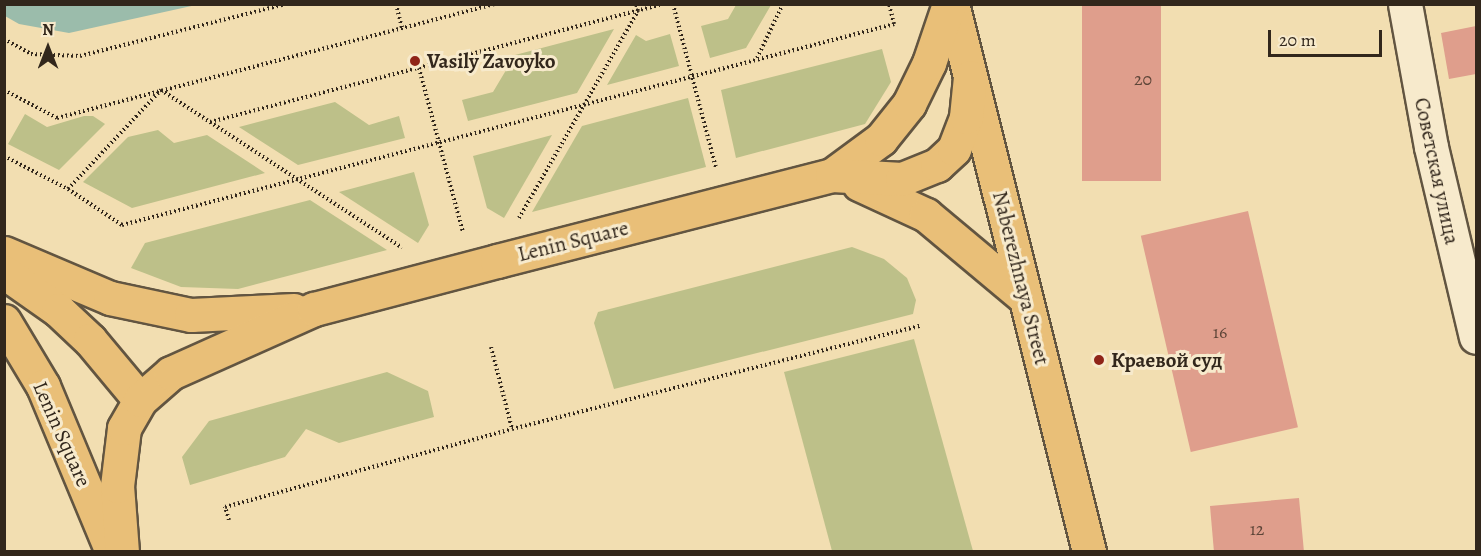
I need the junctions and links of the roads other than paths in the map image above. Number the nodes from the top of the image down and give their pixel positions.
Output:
1 (950, 4) edge
2 (1406, 4) edge
3 (970, 77) junction
4 (832, 175) junction
5 (4, 253) edge
6 (4, 272) edge
7 (1024, 297) junction
8 (314, 309) junction
9 (4, 321) edge
10 (1476, 337) edge
11 (140, 400) junction
12 (112, 552) edge
13 (122, 552) edge
14 (1089, 552) edge

1 - 3 main road, Naberezhnaya Street
1 - 4 main road
2 - 10 street, Советская улица
3 - 4 main road
3 - 7 main road, Naberezhnaya Street
4 - 7 main road
4 - 8 main road, Lenin Square
5 - 8 main road, Lenin Square
6 - 11 main road
7 - 14 main road, Naberezhnaya Street
8 - 11 main road, Lenin Square
9 - 12 main road, Lenin Square
11 - 13 main road, Lenin Square

